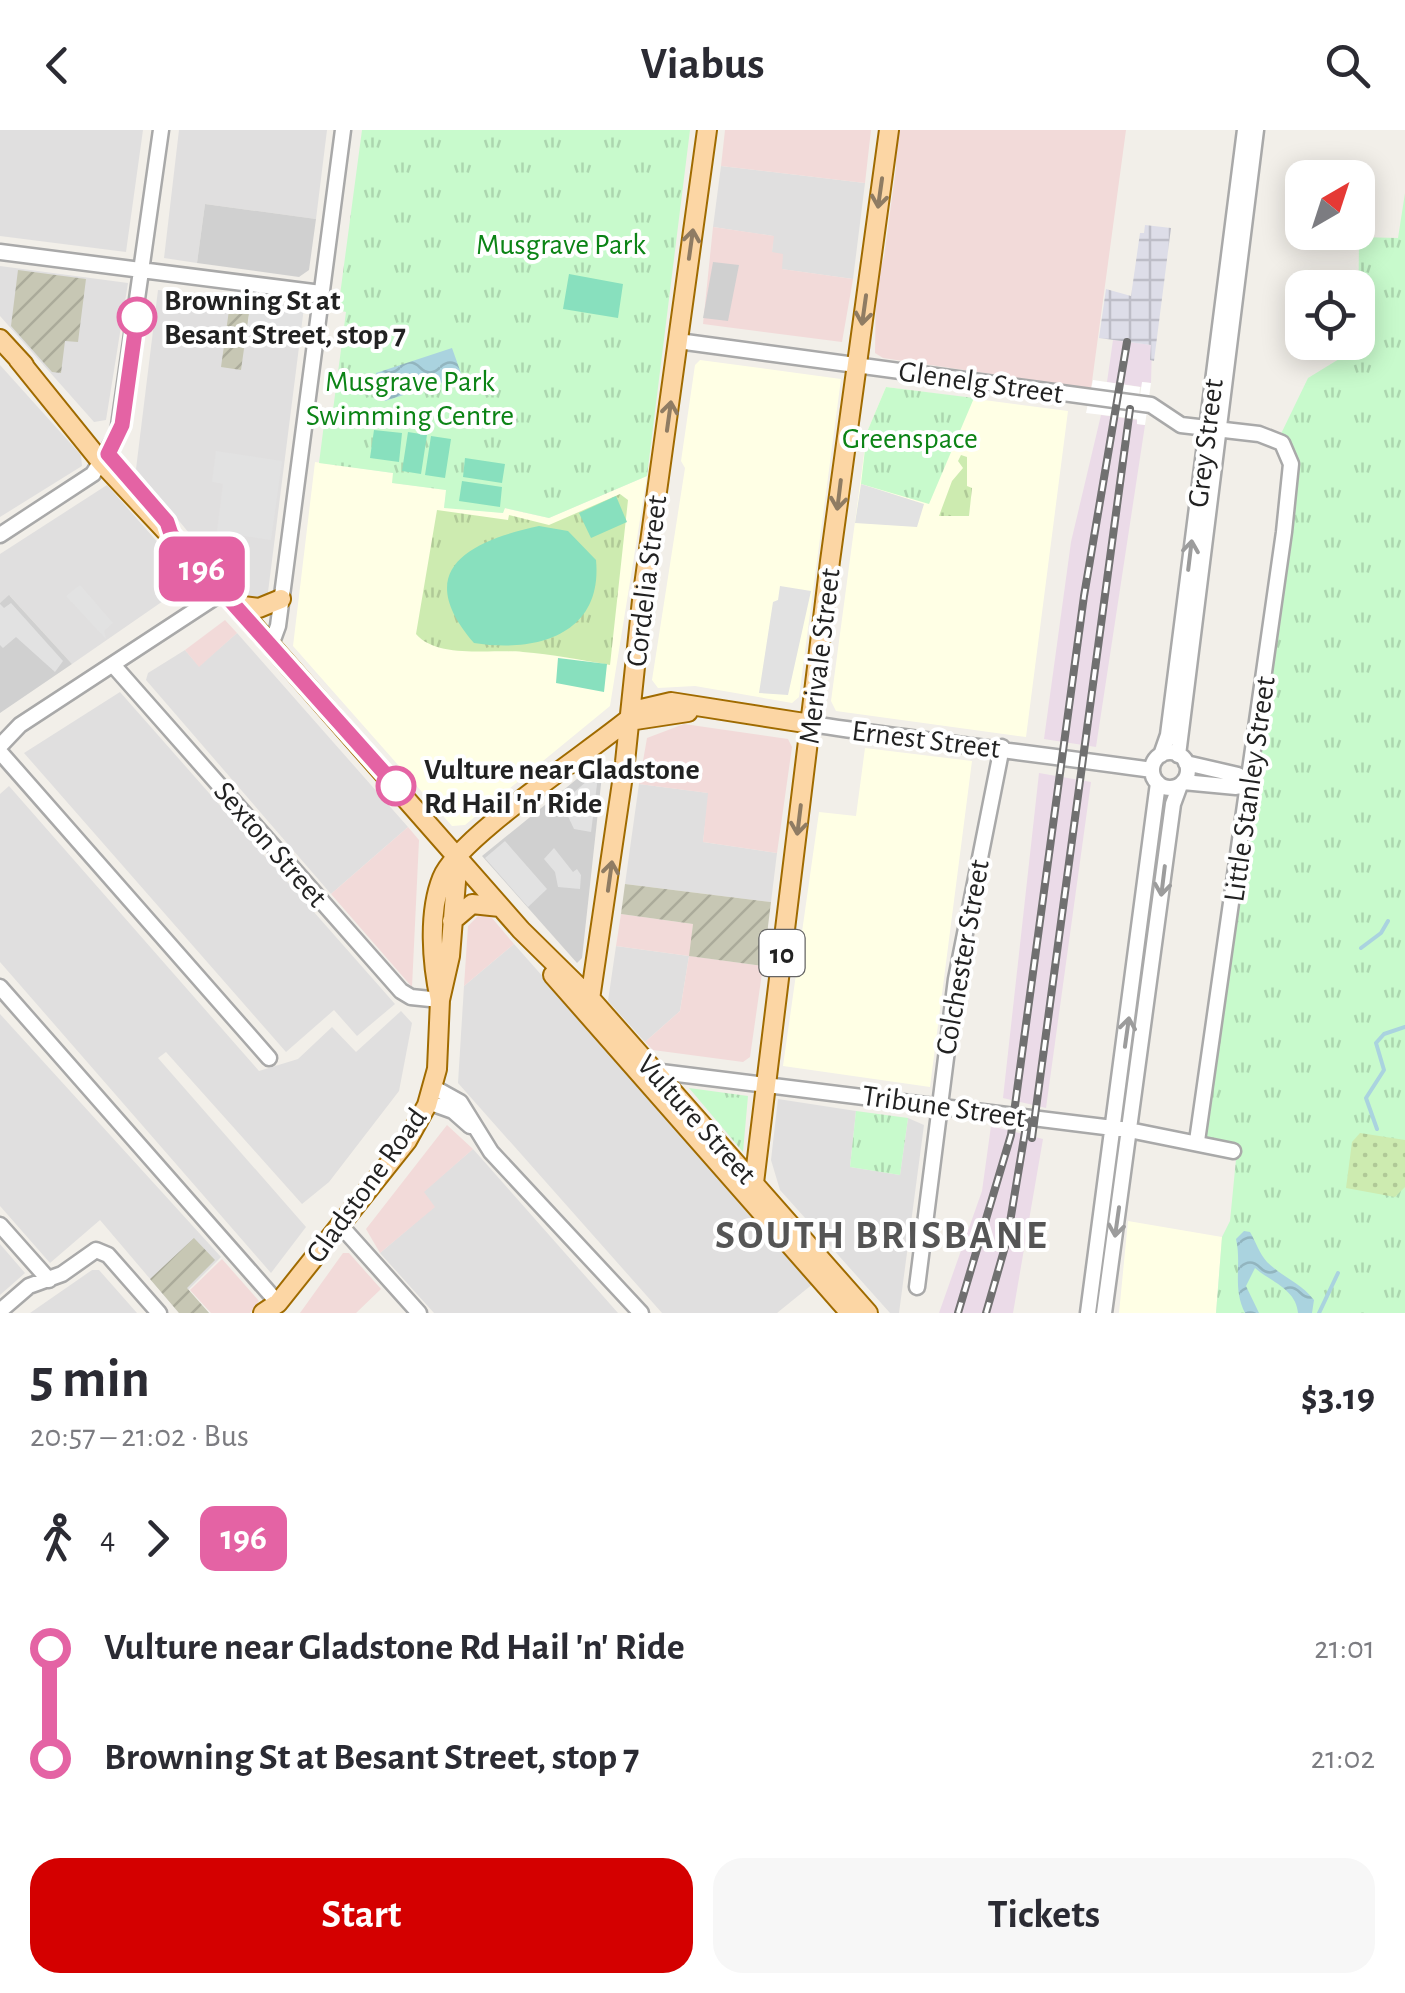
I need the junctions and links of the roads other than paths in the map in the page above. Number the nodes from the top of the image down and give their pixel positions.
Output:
1 (162, 130) edge
2 (343, 130) edge
3 (707, 130) edge
4 (889, 130) edge
5 (1245, 130) edge
6 (1256, 130) edge
7 (0, 252) edge
8 (143, 272) junction
9 (321, 293) junction
10 (0, 339) edge
11 (678, 340) junction
12 (857, 364) junction
13 (1214, 429) junction
14 (1278, 440) joint
15 (105, 459) junction
16 (0, 535) edge
17 (229, 598) junction
18 (281, 598) junction
19 (271, 645) junction
20 (114, 666) junction
21 (629, 721) junction
22 (811, 724) junction
23 (1002, 748) junction
24 (0, 749) edge
25 (1161, 755) junction
26 (1182, 759) junction
27 (1155, 777) junction
28 (1181, 784) junction
29 (1250, 784) junction
30 (458, 857) junction
31 (500, 908) junction
32 (452, 921) junction
33 (521, 930) junction
34 (597, 965) junction
35 (562, 972) junction
36 (0, 987) edge
37 (589, 997) junction
38 (440, 1000) junction
39 (600, 1030) junction
40 (269, 1058) dead end
41 (653, 1071) junction
42 (765, 1082) junction
43 (431, 1094) junction
44 (938, 1104) junction
45 (1121, 1129) junction
46 (1197, 1141) junction
47 (1233, 1150) dead end
48 (754, 1183) junction
49 (0, 1225) edge
50 (340, 1226) junction
51 (48, 1280) junction
52 (918, 1286) dead end
53 (272, 1310) edge
54 (0, 1311) edge
55 (159, 1313) edge
56 (419, 1313) edge
57 (641, 1313) edge
58 (850, 1313) edge
59 (868, 1313) edge
60 (1088, 1313) edge
61 (1104, 1313) edge

1 - 8 street
2 - 9 street
11 -> 3 main road, Cordelia Street
4 -> 12 main road, Merivale Street / 10
5 - 13 street, Grey Street
6 - 13 street, Grey Street
7 - 8 street
8 - 9 street
8 - 15 street
9 - 18 street
10 - 15 main road, Vulture Street
11 - 12 street, Glenelg Street
21 -> 11 main road, Cordelia Street
12 - 13 street, Glenelg Street
12 -> 22 main road, Merivale Street / 10
13 - 14 street, Glenelg Street
25 -> 13 street, Grey Street
13 - 26 street, Grey Street
14 - 29 street, Little Stanley Street
15 - 16 street
15 - 17 main road, Vulture Street
17 - 18 main road
17 - 19 main road, Vulture Street
17 - 20 street
18 - 19 street
19 - 30 main road, Vulture Street
20 - 24 street
20 - 38 street, Sexton Street
21 - 22 main road, Ernest Street
21 - 30 main road, Ernest Street
34 -> 21 main road, Cordelia Street
22 - 23 street, Ernest Street
22 -> 42 main road, Merivale Street / 10
23 - 27 street, Ernest Street
23 - 44 street, Colchester Street
24 - 40 street
25 - 26 street
25 - 27 street
26 - 28 street
26 - 29 street
27 - 28 street
45 -> 27 street
28 - 29 street
28 -> 45 street
29 - 46 street, Little Stanley Street
30 - 31 main road, Vulture Street
30 - 32 main road, Gladstone Road
30 - 38 main road, Gladstone Road
31 - 32 main road
31 - 33 main road, Vulture Street
32 - 38 main road, Gladstone Road
33 - 35 main road, Vulture Street
33 - 39 main road, Vulture Street
34 - 35 main road
34 - 37 main road, Cordelia Street
35 - 37 main road, Vulture Street
36 - 53 street
37 - 39 main road
37 - 41 main road, Vulture Street
38 - 43 main road, Gladstone Road
39 - 58 main road, Vulture Street
41 - 42 street, Tribune Street
41 - 48 main road, Vulture Street
42 - 44 street, Tribune Street
42 - 48 main road, Merivale Street / 10
43 - 50 main road, Gladstone Road
43 - 57 street
44 - 45 street, Tribune Street
44 - 52 street, Colchester Street
45 - 46 street, Tribune Street
45 - 60 street
45 -> 61 street
46 - 47 street, Tribune Street
48 - 59 main road, Vulture Street
49 - 51 street
50 - 53 main road, Gladstone Road
50 - 56 street
51 - 54 street
51 - 55 street

